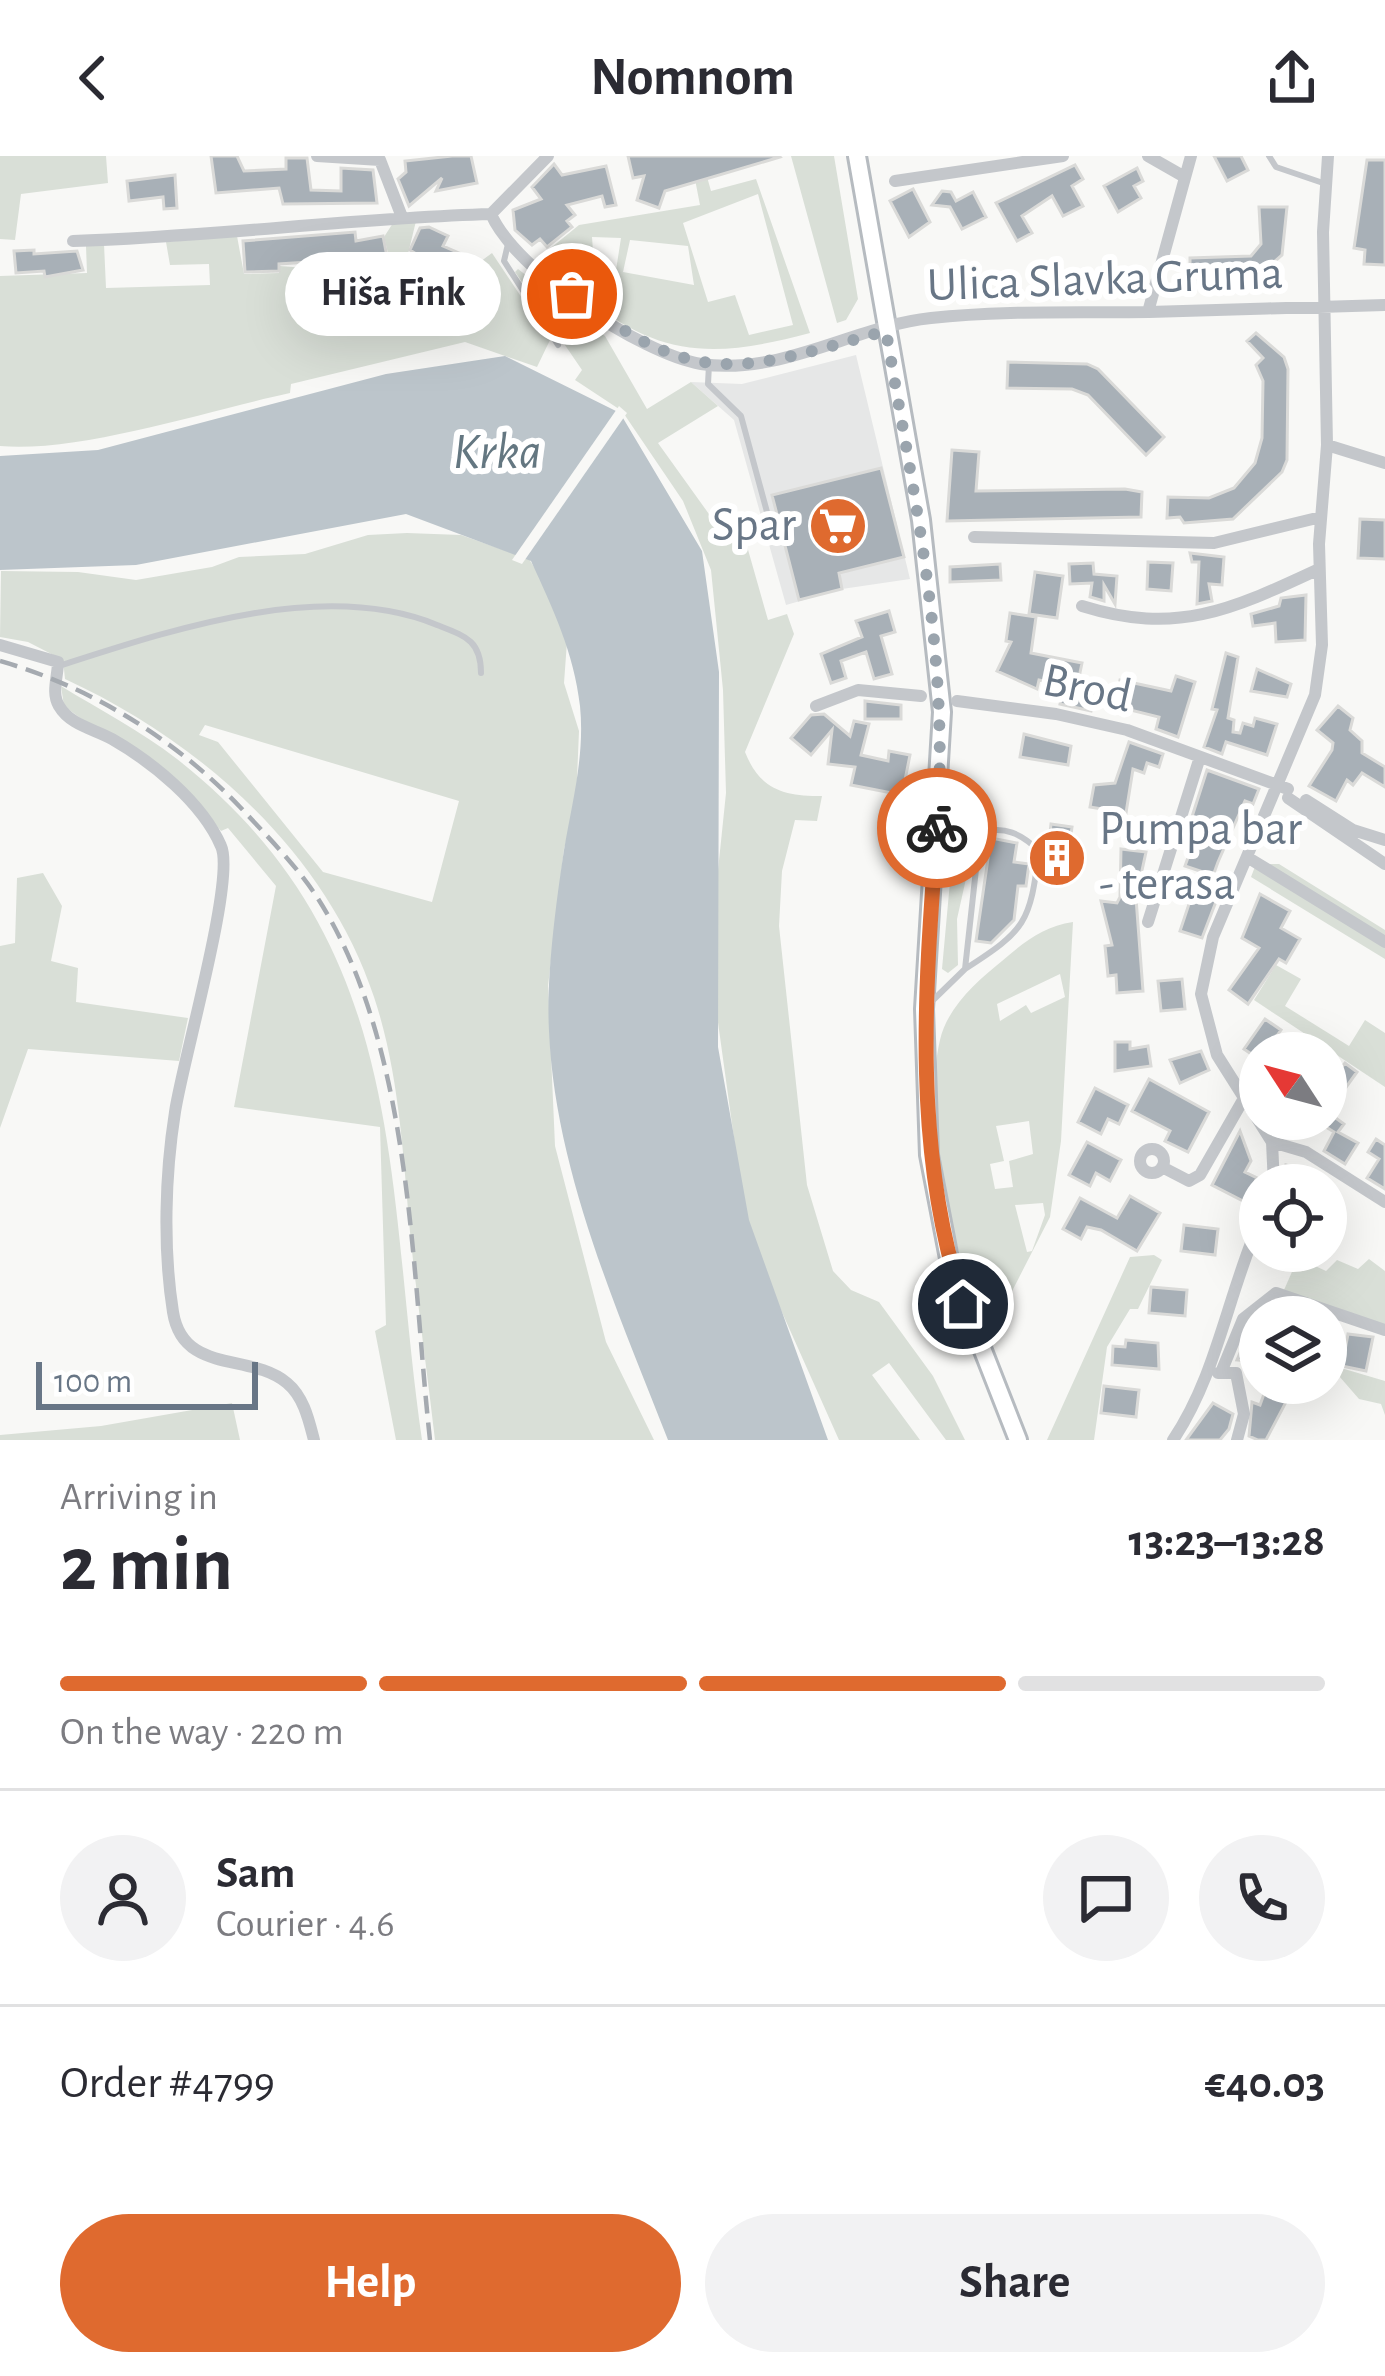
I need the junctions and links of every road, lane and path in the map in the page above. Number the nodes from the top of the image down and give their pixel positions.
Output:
1 (316, 156) edge
2 (856, 156) edge
3 (1063, 156) edge
4 (1148, 156) edge
5 (1191, 156) edge
6 (1269, 156) edge
7 (1328, 156) edge
8 (540, 158) edge
9 (1017, 161) edge
10 (1183, 176) junction
11 (895, 181) dead end
12 (1326, 184) junction
13 (491, 214) junction
14 (402, 217) junction
15 (73, 241) dead end
16 (509, 241) junction
17 (1385, 305) edge
18 (1328, 307) junction
19 (1148, 312) junction
20 (886, 331) junction
21 (558, 345) dead end
22 (710, 365) junction
23 (1327, 445) junction
24 (1385, 463) edge
25 (767, 512) dead end
26 (1321, 518) junction
27 (974, 537) dead end
28 (1319, 569) junction
29 (1082, 606) dead end
30 (0, 645) edge
31 (59, 665) junction
32 (481, 673) dead end
33 (921, 696) dead end
34 (957, 701) dead end
35 (816, 706) dead end
36 (1198, 760) junction
37 (1284, 790) junction
38 (1306, 800) dead end
39 (938, 815) junction
40 (980, 833) junction
41 (1385, 840) edge
42 (1247, 857) junction
43 (1385, 864) edge
44 (1148, 922) dead end
45 (1385, 942) edge
46 (965, 969) junction
47 (924, 1009) junction
48 (1239, 1092) edge
49 (1239, 1109) edge
50 (1272, 1142) joint
51 (1273, 1164) edge
52 (1162, 1167) dead end
53 (1385, 1202) edge
54 (1239, 1272) edge
55 (1385, 1330) edge
56 (1222, 1370) junction
57 (1203, 1385) junction
58 (314, 1440) edge
59 (1018, 1440) edge
60 (1173, 1440) edge
61 (1237, 1440) edge

1 - 14 street
2 - 20 main road
3 - 9 street
4 - 10 street
5 - 10 street
6 - 12 lane
7 - 12 street
8 - 13 street
9 - 11 street
10 - 19 street
12 - 18 street
13 - 14 street
13 - 16 street, Ulica Slavka Gruma
14 - 15 street
16 - 21 lane
16 - 22 street, Ulica Slavka Gruma
17 - 18 street, Ulica Slavka Gruma
18 - 19 street, Ulica Slavka Gruma
18 - 23 street, Ulica Slavka Gruma
19 - 20 street, Ulica Slavka Gruma
20 - 22 street, Ulica Slavka Gruma
20 - 39 main road
22 - 25 lane
23 - 24 street
23 - 26 street, Ulica Slavka Gruma
26 - 27 street
26 - 28 street
28 - 29 street, Brod
28 - 37 street
30 - 31 street
31 - 32 lane
31 - 58 street
33 - 35 street
34 - 36 street, Brod
36 - 37 street, Brod
36 - 44 street
37 - 42 street
37 - 43 street, Brod
38 - 41 street
39 - 40 lane
39 - 47 main road
40 - 46 lane
40 - 46 lane
42 - 45 street
42 - 48 street
46 - 47 lane
47 - 59 main road
49 - 52 street
50 - 51 street
50 - 53 street
54 - 57 street
55 - 56 street
56 - 57 street
56 - 61 street
57 - 60 street

